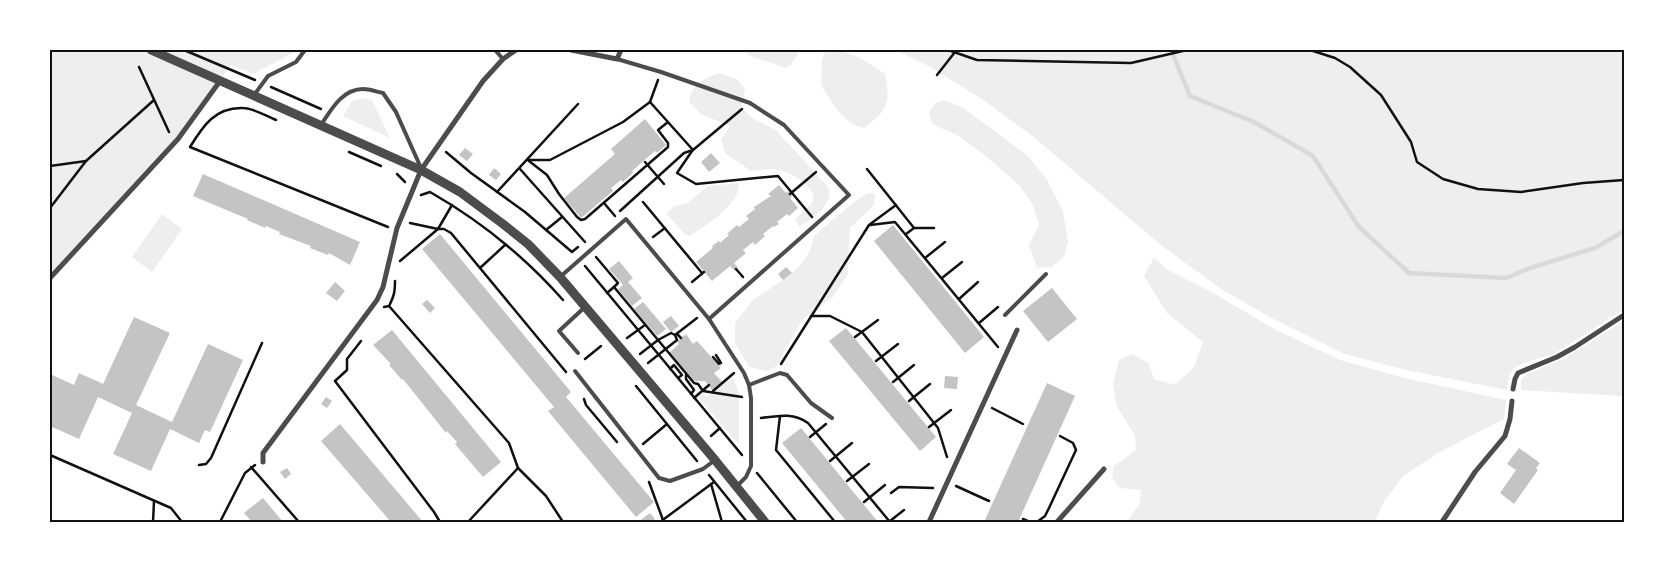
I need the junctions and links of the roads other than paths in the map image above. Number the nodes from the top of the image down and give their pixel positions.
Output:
1 (151, 50) edge
2 (305, 50) edge
3 (495, 50) edge
4 (516, 50) edge
5 (571, 50) edge
6 (621, 50) edge
7 (503, 59) junction
8 (617, 59) junction
9 (220, 81) junction
10 (254, 95) junction
11 (321, 125) junction
12 (421, 170) junction
13 (1046, 274) dead end
14 (560, 277) junction
15 (50, 278) edge
16 (586, 306) junction
17 (1005, 315) dead end
18 (1624, 315) edge
19 (709, 319) junction
20 (1017, 330) dead end
21 (578, 353) dead end
22 (575, 372) dead end
23 (749, 386) junction
24 (1513, 389) dead end
25 (1512, 402) dead end
26 (832, 418) road end
27 (715, 460) junction
28 (263, 462) road end
29 (1104, 469) dead end
30 (737, 486) junction
31 (765, 522) edge
32 (930, 522) edge
33 (1057, 522) edge
34 (1442, 522) edge

1 - 9 street
2 - 10 lane
3 - 7 lane
4 - 7 street
5 - 8 street
6 - 8 street
7 - 12 street
8 - 19 lane
9 - 10 street
9 - 15 street
10 - 11 street
11 - 12 street
11 - 12 lane
12 - 14 street
12 - 28 street
13 - 17 lane
14 - 16 street
14 - 19 lane
16 - 21 lane
16 - 27 street
18 - 24 street
19 - 23 lane
20 - 32 street
22 - 27 lane
23 - 26 lane
23 - 30 lane
25 - 34 street
27 - 30 street
29 - 33 street
30 - 31 street

